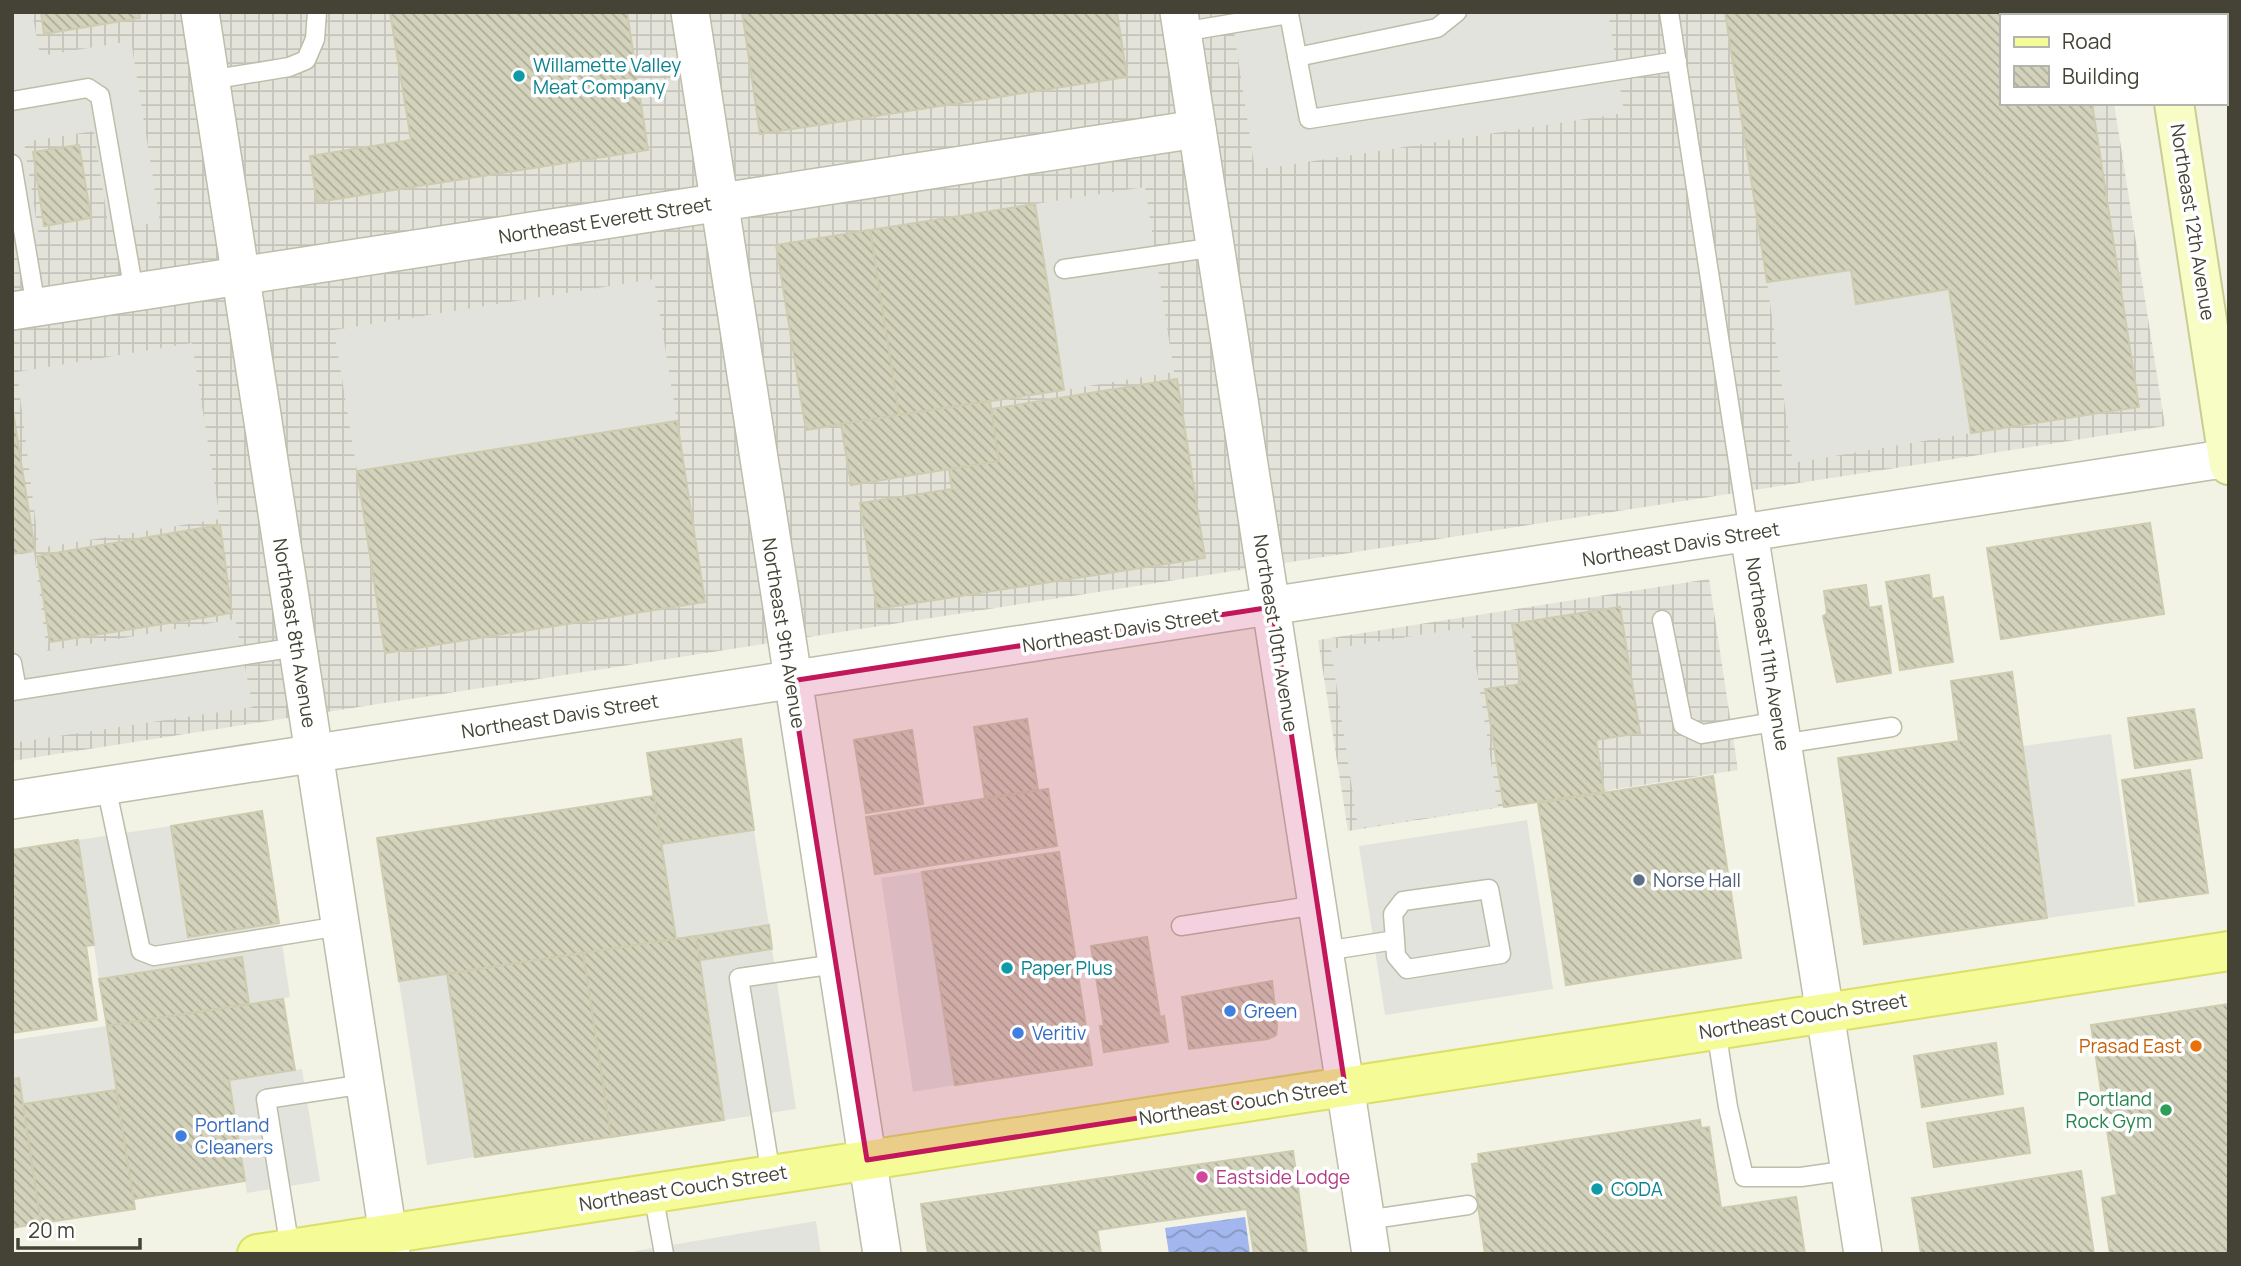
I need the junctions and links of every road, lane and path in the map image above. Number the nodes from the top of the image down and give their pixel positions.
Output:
1 (200, 12) edge
2 (317, 12) edge
3 (690, 12) edge
4 (1457, 12) edge
5 (1669, 12) edge
6 (1289, 13) edge
7 (1181, 22) edge
8 (1297, 57) junction
9 (1677, 61) junction
10 (211, 80) junction
11 (12, 101) edge
12 (2174, 105) edge
13 (1197, 129) junction
14 (12, 164) edge
15 (717, 202) junction
16 (1216, 247) junction
17 (1064, 269) dead end
18 (239, 276) junction
19 (134, 292) junction
20 (24, 309) edge
21 (2228, 460) edge
22 (1749, 533) junction
23 (1272, 607) junction
24 (1662, 620) dead end
25 (297, 648) junction
26 (12, 663) edge
27 (791, 681) junction
28 (15, 691) edge
29 (1892, 727) dead end
30 (1781, 732) junction
31 (313, 754) junction
32 (106, 786) junction
33 (12, 800) edge
34 (1317, 905) junction
35 (340, 926) junction
36 (1181, 926) dead end
37 (1395, 940) junction
38 (1325, 951) junction
39 (2229, 951) edge
40 (836, 964) junction
41 (1825, 1013) junction
42 (1716, 1029) junction
43 (365, 1084) junction
44 (1345, 1086) junction
45 (867, 1160) junction
46 (1850, 1170) junction
47 (771, 1175) junction
48 (653, 1193) junction
49 (1468, 1205) dead end
50 (1368, 1237) edge
51 (389, 1243) edge
52 (274, 1251) edge
53 (877, 1253) edge
54 (664, 1254) edge
55 (1863, 1254) edge

1 - 10 street, Northeast 8th Avenue
2 - 10 lane
3 - 15 street, Northeast 9th Avenue
4 - 8 lane
5 - 9 lane, Northeast 11th Avenue
6 - 7 lane
6 - 8 lane
7 - 13 street, Northeast 10th Avenue
8 - 9 lane
9 - 22 lane, Northeast 11th Avenue
10 - 18 street, Northeast 8th Avenue
11 - 19 lane
12 - 21 main road, Northeast 12th Avenue
13 - 15 street, Northeast Everett Street
13 - 16 street, Northeast 10th Avenue
14 - 20 lane
15 - 18 street, Northeast Everett Street
15 - 27 street, Northeast 9th Avenue
16 - 17 lane
16 - 23 street, Northeast 10th Avenue
18 - 19 street, Northeast Everett Street
18 - 25 street, Northeast 8th Avenue
19 - 20 street, Northeast Everett Street
21 - 22 street, Northeast Davis Street
22 - 23 street, Northeast Davis Street
22 - 30 street, Northeast 11th Avenue
23 - 27 street, Northeast Davis Street
23 - 34 street, Northeast 10th Avenue
24 - 30 lane
25 - 28 lane
25 - 31 street, Northeast 8th Avenue
26 - 28 lane
27 - 31 street, Northeast Davis Street
27 - 40 street, Northeast 9th Avenue
29 - 30 lane
30 - 41 street, Northeast 11th Avenue
31 - 32 street, Northeast Davis Street
31 - 35 street, Northeast 8th Avenue
32 - 33 street, Northeast Davis Street
32 - 35 lane
34 - 36 lane
34 - 38 street, Northeast 10th Avenue
35 - 43 street, Northeast 8th Avenue
37 - 37 lane
37 - 38 lane
38 - 44 street, Northeast 10th Avenue
39 - 41 main road, Northeast Couch Street
40 - 45 street, Northeast 9th Avenue
40 - 47 lane
41 - 42 main road, Northeast Couch Street
41 - 46 street, Northeast 11th Avenue
42 - 44 main road, Northeast Couch Street
42 - 46 lane
43 - 51 street, Northeast 8th Avenue
43 - 52 lane
44 - 45 main road, Northeast Couch Street
44 - 50 street, Northeast 10th Avenue
45 - 47 main road, Northeast Couch Street
45 - 53 street, Northeast 9th Avenue
46 - 55 street, Northeast 11th Avenue
47 - 48 main road, Northeast Couch Street
48 - 51 main road, Northeast Couch Street
48 - 54 lane
49 - 50 lane
51 - 52 main road, Northeast Couch Street

